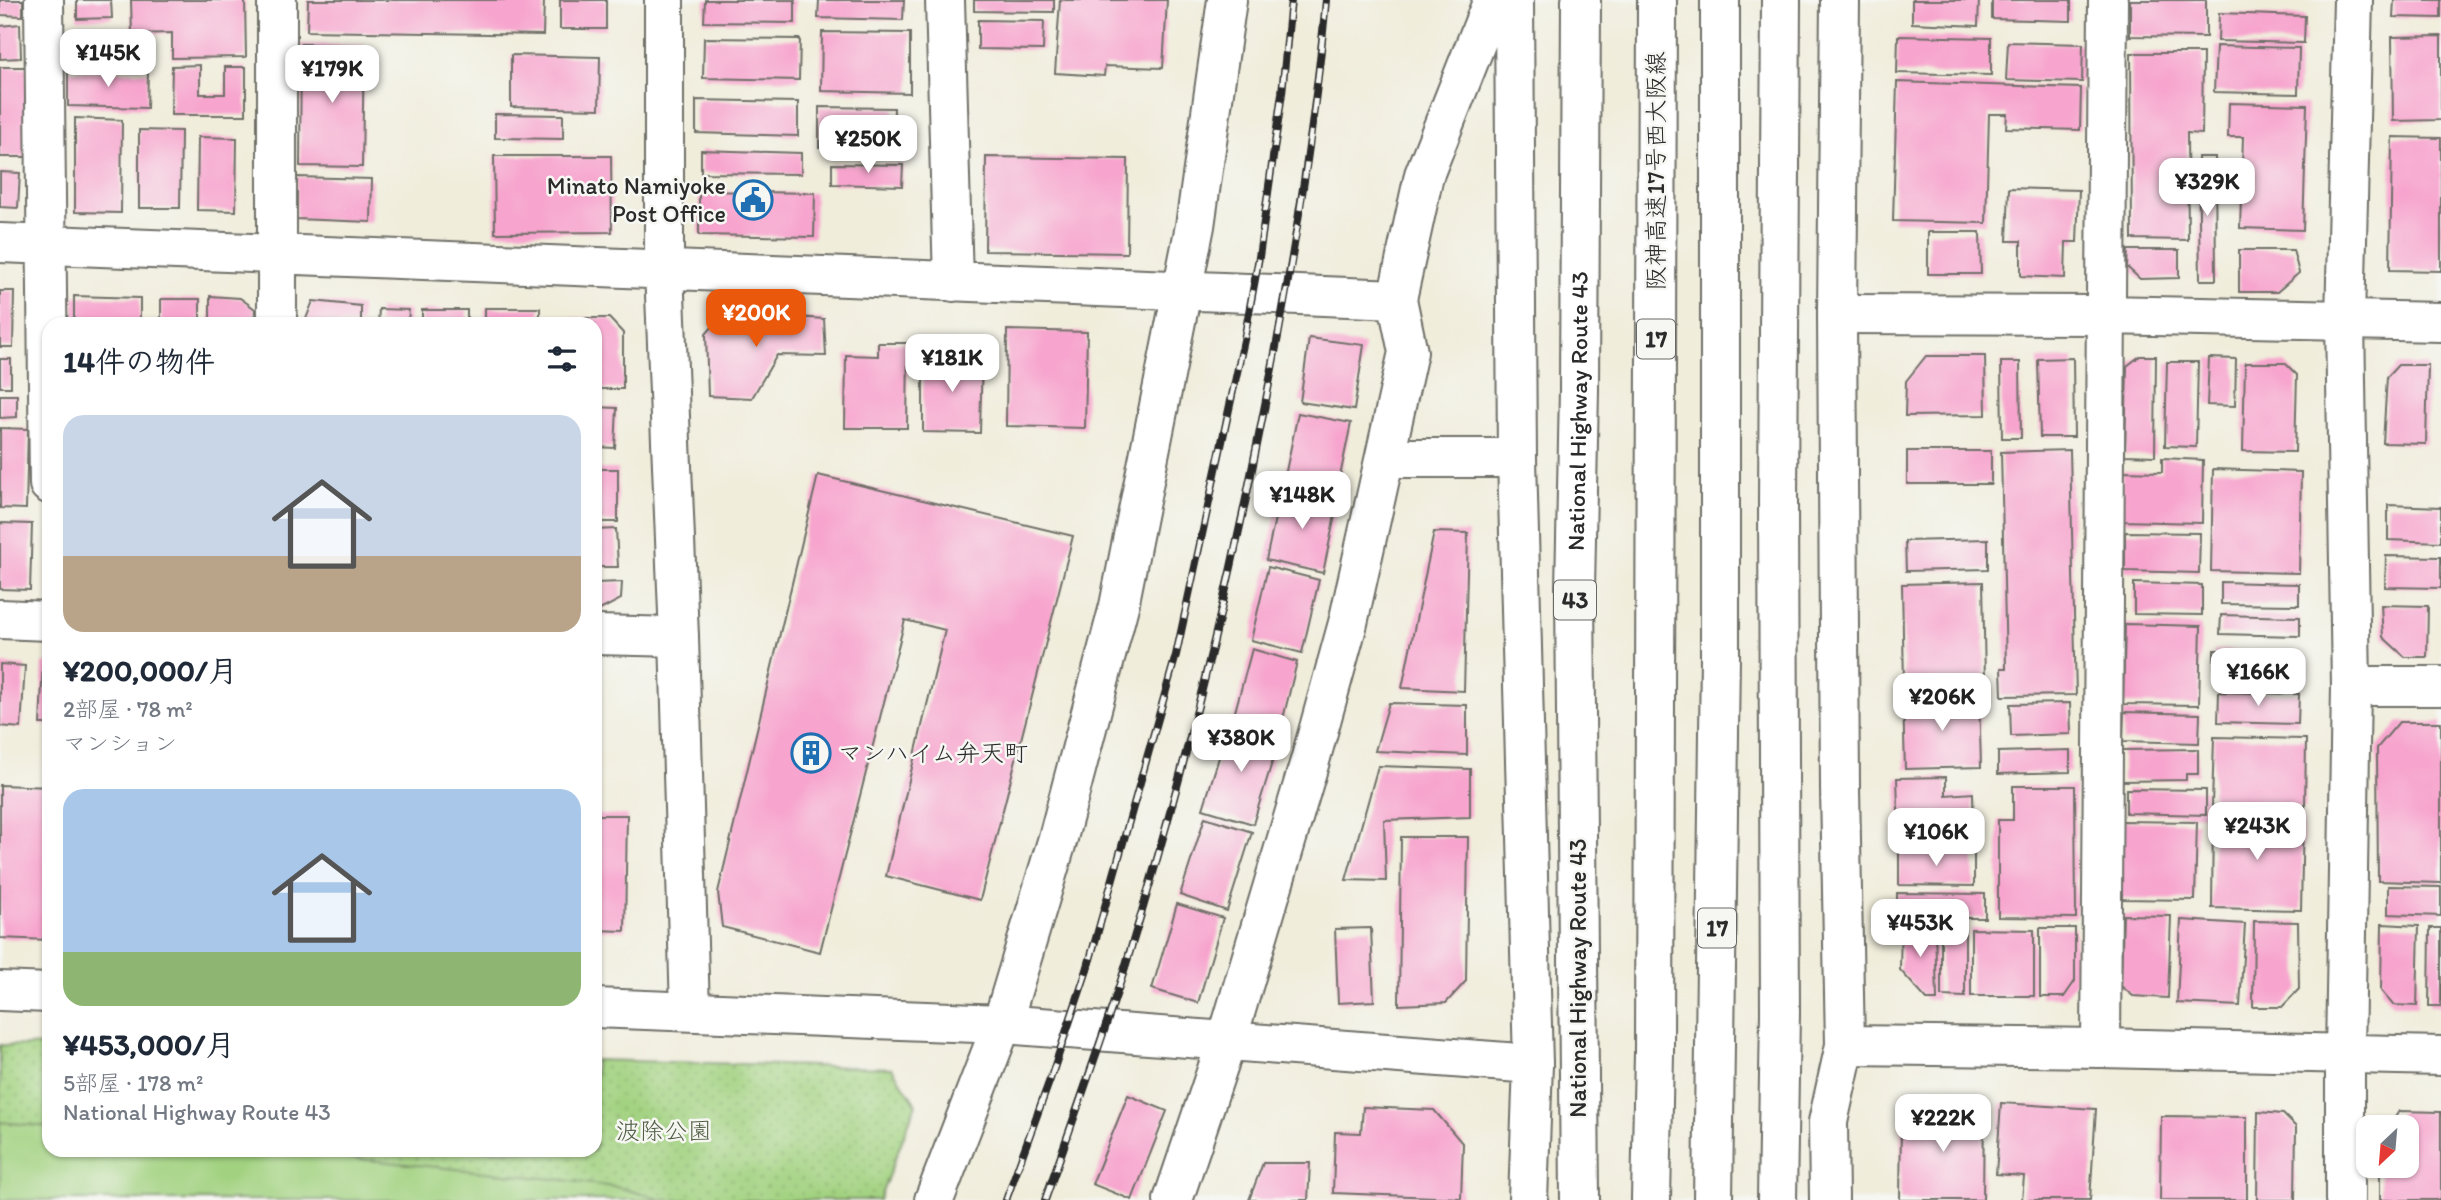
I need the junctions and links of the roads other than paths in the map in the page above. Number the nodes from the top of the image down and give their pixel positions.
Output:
1 (44, 0) edge
2 (277, 0) edge
3 (664, 0) edge
4 (945, 0) edge
5 (1227, 0) edge
6 (1493, 0) edge
7 (1514, 0) edge
8 (1581, 0) edge
9 (1657, 0) edge
10 (1720, 0) edge
11 (1781, 0) edge
12 (1840, 0) edge
13 (2108, 0) edge
14 (2353, 0) edge
15 (0, 243) edge
16 (47, 245) junction
17 (276, 255) junction
18 (664, 270) junction
19 (953, 282) junction
20 (1183, 292) junction
21 (1397, 299) junction
22 (1837, 314) junction
23 (2105, 315) junction
24 (48, 317) edge
25 (277, 317) edge
26 (2345, 320) junction
27 (2441, 322) edge
28 (1385, 458) junction
29 (1517, 458) junction
30 (0, 618) edge
31 (42, 621) edge
32 (602, 635) edge
33 (679, 637) junction
34 (2351, 686) junction
35 (2441, 686) edge
36 (0, 992) edge
37 (42, 993) edge
38 (602, 1008) edge
39 (690, 1011) junction
40 (1002, 1024) junction
41 (1227, 1040) junction
42 (1844, 1045) junction
43 (2101, 1048) junction
44 (2345, 1055) junction
45 (2441, 1056) edge
46 (1533, 1064) junction
47 (934, 1200) edge
48 (1173, 1200) edge
49 (1528, 1200) edge
50 (1580, 1200) edge
51 (1651, 1200) edge
52 (1713, 1200) edge
53 (1777, 1200) edge
54 (1829, 1200) edge
55 (2345, 1200) edge

1 - 16 main road
2 - 17 main road
3 - 18 main road
4 - 19 main road
5 - 20 main road
6 - 21 main road
7 - 29 main road
8 - 50 main road, National Highway Route 43 / 43
9 - 51 main road, 阪神高速17号西大阪線 / 17
10 - 52 main road, 17
11 - 53 main road
12 - 22 main road
13 - 23 main road
14 - 26 main road
15 - 16 main road
16 - 17 main road
16 - 24 main road
17 - 18 main road
17 - 25 main road
18 - 19 main road
18 - 33 main road
19 - 20 main road
20 - 21 main road
20 - 40 main road
21 - 28 main road
22 - 23 main road
22 - 42 main road
23 - 26 main road
23 - 43 main road
26 - 27 main road
26 - 34 main road
28 - 29 main road
28 - 41 main road
29 - 46 main road
30 - 31 main road
32 - 33 main road
33 - 39 main road
34 - 35 main road
34 - 44 main road
36 - 37 main road
38 - 39 main road
39 - 40 main road
40 - 41 main road
40 - 47 main road
41 - 46 main road
41 - 48 main road
42 - 43 main road
42 - 54 main road
43 - 44 main road
44 - 45 main road
44 - 55 main road
46 - 49 main road

